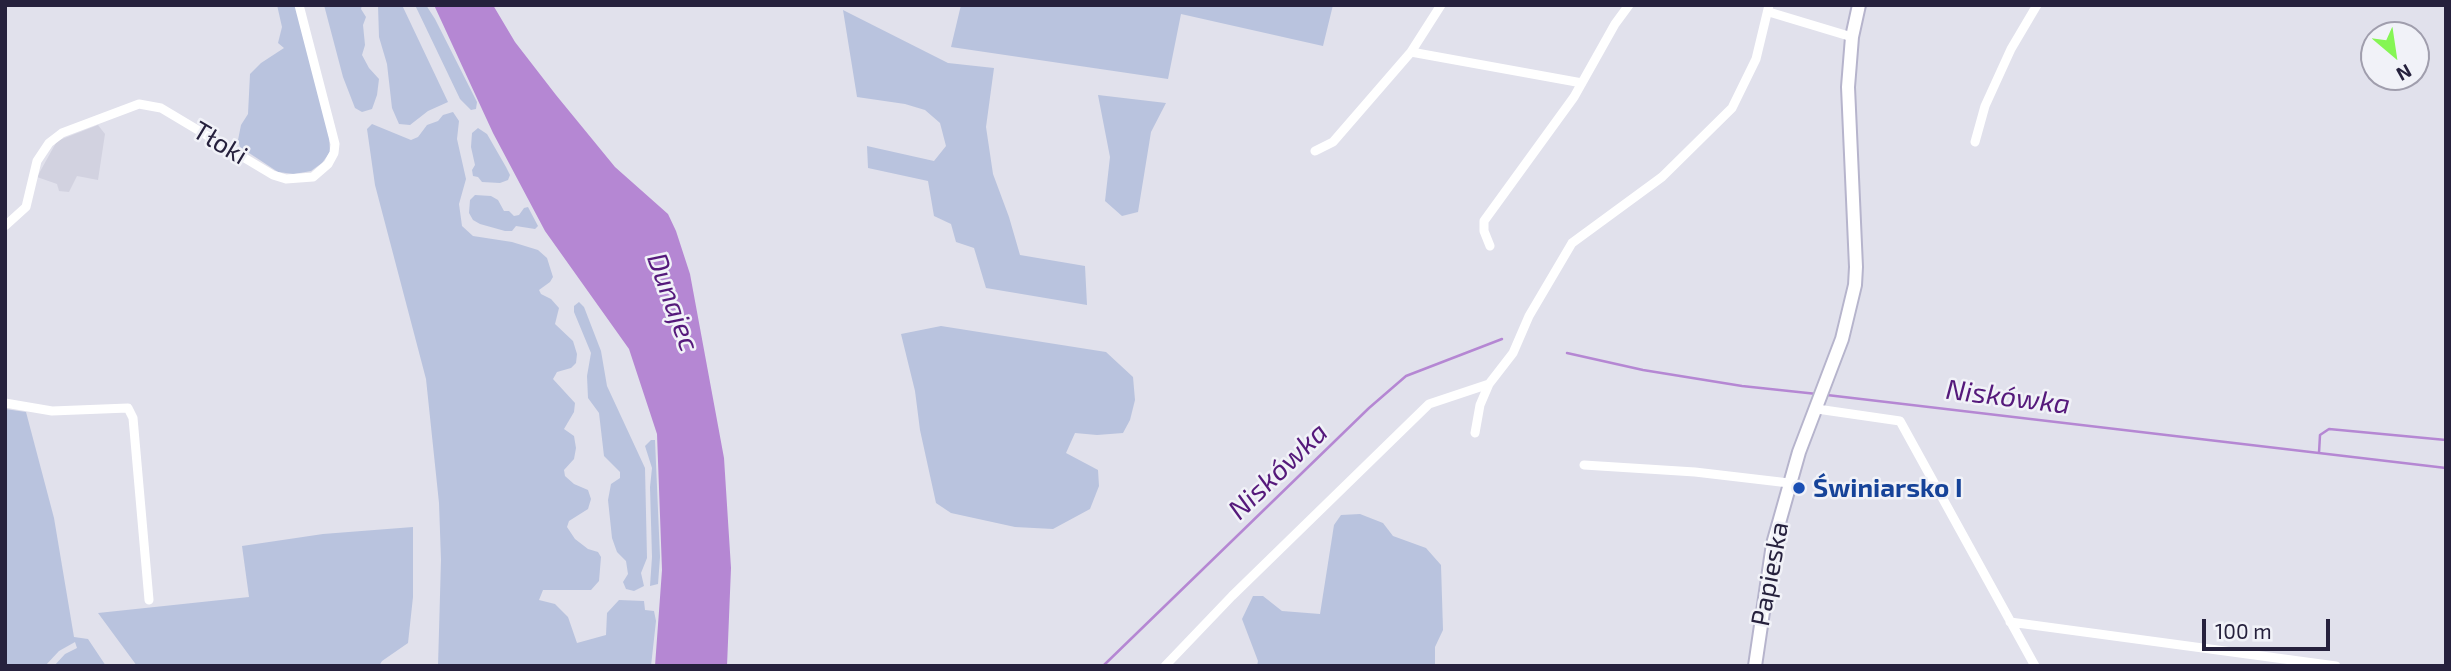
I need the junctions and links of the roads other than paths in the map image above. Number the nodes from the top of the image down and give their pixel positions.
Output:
1 (299, 5) edge
2 (1441, 5) edge
3 (1629, 5) edge
4 (1859, 5) edge
5 (2037, 5) edge
6 (1769, 9) edge
7 (1852, 37) junction
8 (1411, 52) junction
9 (1582, 83) junction
10 (1975, 142) dead end
11 (1315, 151) dead end
12 (5, 226) edge
13 (1490, 246) dead end
14 (1489, 384) junction
15 (5, 403) edge
16 (1817, 407) junction
17 (1475, 433) dead end
18 (1584, 465) dead end
19 (1789, 482) junction
20 (149, 600) dead end
21 (2010, 622) junction
22 (1165, 666) edge
23 (1755, 666) edge
24 (2035, 666) edge
25 (2336, 666) edge

1 - 12 street, Tłoki
2 - 8 street
3 - 9 street
4 - 7 street, Papieska
5 - 10 street
6 - 7 street
6 - 14 street
7 - 16 street, Papieska
8 - 9 street
8 - 11 street
9 - 13 street
14 - 17 street
14 - 22 street
15 - 20 street
16 - 19 street, Papieska
16 - 21 street
18 - 19 street
19 - 23 street, Papieska
21 - 24 street
21 - 25 street

